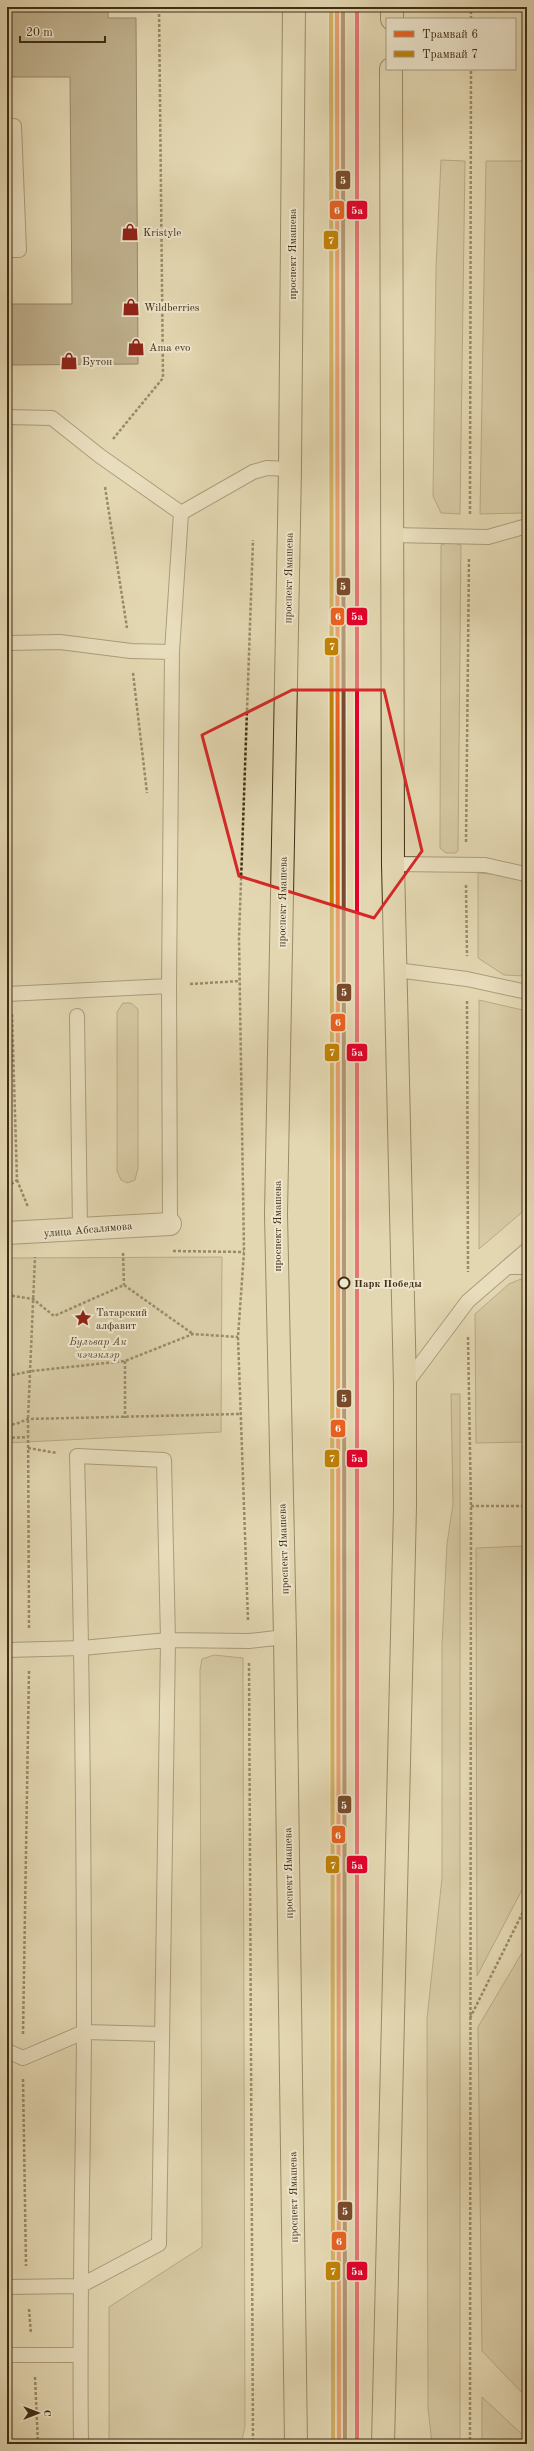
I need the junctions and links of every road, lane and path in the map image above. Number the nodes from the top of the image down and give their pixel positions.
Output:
1 (159, 7) edge
2 (294, 7) edge
3 (392, 7) edge
4 (471, 7) edge
5 (522, 7) edge
6 (527, 12) edge
7 (392, 18) edge
8 (471, 18) edge
9 (391, 70) edge
10 (471, 70) edge
11 (7, 126) edge
12 (7, 250) edge
13 (7, 416) edge
14 (100, 456) junction
15 (290, 470) junction
16 (181, 513) junction
17 (527, 526) edge
18 (392, 535) junction
19 (470, 537) junction
20 (253, 540) dead end
21 (7, 643) edge
22 (131, 651) junction
23 (172, 652) junction
24 (148, 799) dead end
25 (394, 864) junction
26 (466, 865) junction
27 (525, 874) dead end
28 (396, 970) junction
29 (467, 979) junction
30 (240, 981) junction
31 (169, 986) junction
32 (527, 992) edge
33 (7, 994) edge
34 (12, 1008) dead end
35 (77, 1016) dead end
36 (17, 1180) junction
37 (7, 1187) edge
38 (170, 1224) joint
39 (80, 1228) junction
40 (39, 1233) junction
41 (7, 1234) edge
42 (123, 1250) dead end
43 (527, 1250) edge
44 (508, 1267) junction
45 (527, 1267) edge
46 (124, 1285) junction
47 (7, 1295) edge
48 (33, 1299) junction
49 (468, 1301) junction
50 (193, 1334) junction
51 (238, 1337) junction
52 (125, 1361) junction
53 (32, 1371) junction
54 (7, 1376) edge
55 (405, 1386) junction
56 (239, 1414) junction
57 (125, 1418) junction
58 (28, 1419) junction
59 (7, 1425) edge
60 (28, 1437) junction
61 (7, 1438) edge
62 (28, 1448) junction
63 (77, 1456) junction
64 (471, 1506) junction
65 (527, 1506) edge
66 (285, 1637) junction
67 (168, 1640) junction
68 (249, 1640) junction
69 (29, 1648) junction
70 (82, 1648) junction
71 (7, 1650) edge
72 (527, 1904) edge
73 (470, 2020) junction
74 (84, 2032) junction
75 (161, 2034) junction
76 (7, 2051) edge
77 (22, 2058) junction
78 (80, 2286) junction
79 (7, 2287) edge
80 (27, 2287) junction
81 (7, 2356) edge
82 (33, 2356) junction
83 (80, 2356) junction
84 (38, 2444) edge
85 (81, 2444) edge
86 (253, 2444) edge
87 (296, 2444) edge
88 (383, 2444) edge
89 (470, 2444) edge

1 - 14 path
2 - 15 main road, проспект Ямашева
3 - 7 main road
4 - 8 path
5 - 6 path
9 - 18 main road
10 - 19 path
11 - 12 lane
13 - 14 lane
14 - 16 lane
14 - 22 path
15 - 16 lane
15 - 66 main road, проспект Ямашева
16 - 23 lane
17 - 19 lane
18 - 19 lane
18 - 25 main road
19 - 26 path
20 - 30 path
21 - 22 lane
22 - 23 lane
22 - 24 path
23 - 31 lane
25 - 26 lane
25 - 28 main road
26 - 27 lane
26 - 29 path
28 - 29 lane
28 - 55 main road
29 - 32 lane
29 - 49 path
30 - 31 path
30 - 51 path
31 - 33 lane
31 - 38 lane
34 - 36 path
35 - 39 lane
36 - 37 path
36 - 40 path
38 - 39 street, улица Абсалямова
39 - 40 street, улица Абсалямова
40 - 41 street, улица Абсалямова
40 - 48 path
42 - 46 path
43 - 44 lane
44 - 45 lane
44 - 49 lane
46 - 48 path
46 - 50 path
47 - 48 path
48 - 53 path
49 - 55 lane
49 - 64 path
50 - 51 path
50 - 52 path
51 - 56 path
52 - 53 path
52 - 57 path
53 - 54 path
53 - 58 path
55 - 88 main road
56 - 57 path
56 - 68 path
57 - 58 path
58 - 59 path
58 - 60 path
60 - 61 path
60 - 62 path
62 - 63 path
62 - 69 path
63 - 67 lane
63 - 70 lane
64 - 65 path
64 - 73 path
66 - 68 lane
66 - 87 main road, проспект Ямашева
67 - 68 lane
67 - 70 lane
67 - 75 lane
68 - 86 path
69 - 70 lane
69 - 71 lane
69 - 77 path
70 - 74 lane
72 - 73 path
73 - 89 path
74 - 75 lane
74 - 77 lane
74 - 78 lane
75 - 78 lane
76 - 77 lane
77 - 80 path
78 - 80 lane
78 - 83 lane
79 - 80 lane
80 - 82 path
81 - 82 lane
82 - 83 lane
82 - 84 path
83 - 85 lane

